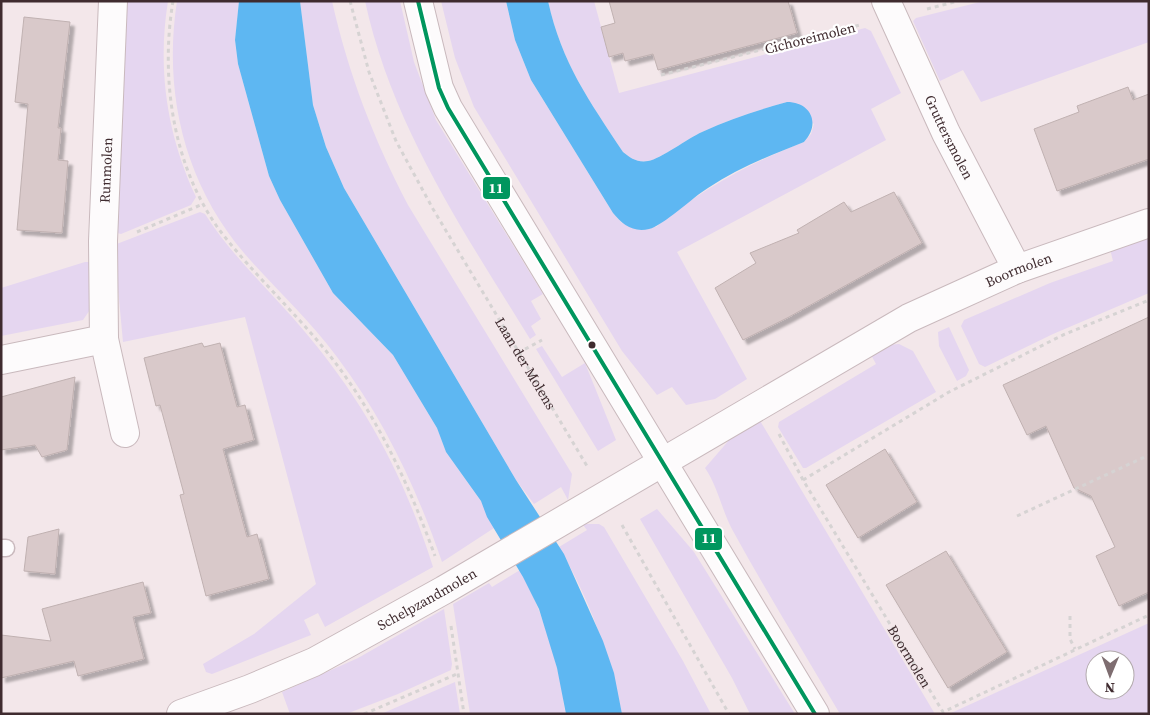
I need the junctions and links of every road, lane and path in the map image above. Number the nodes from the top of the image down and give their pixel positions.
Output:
1 (113, 1) edge
2 (173, 1) edge
3 (350, 1) edge
4 (418, 1) edge
5 (958, 1) edge
6 (889, 9) edge
7 (662, 76) dead end
8 (203, 204) junction
9 (1149, 223) edge
10 (103, 241) junction
11 (1018, 270) junction
12 (1149, 300) edge
13 (104, 339) junction
14 (542, 340) dead end
15 (518, 353) junction
16 (1, 360) edge
17 (762, 403) junction
18 (125, 433) dead end
19 (1149, 454) edge
20 (662, 462) junction
21 (803, 480) junction
22 (605, 495) junction
23 (1018, 516) dead end
24 (444, 590) junction
25 (1070, 616) dead end
26 (1149, 616) edge
27 (1074, 649) junction
28 (457, 674) junction
29 (181, 714) edge
30 (364, 714) edge
31 (464, 714) edge
32 (730, 714) edge
33 (815, 714) edge

1 - 10 street, Runmolen
2 - 8 path
3 - 15 path, Laan der Molens
4 - 20 street
5 - 6 path, Cichoreimolen
6 - 7 path, Cichoreimolen
6 - 11 street, Gruttersmolen
8 - 10 path
8 - 24 path
9 - 11 street, Boormolen
10 - 13 street, Runmolen
11 - 17 street, Boormolen
12 - 21 path
13 - 16 street
13 - 18 street, Runmolen
14 - 15 path
15 - 22 path, Laan der Molens
17 - 20 street, Boormolen
17 - 21 path, Boormolen
19 - 23 path
20 - 22 street, Schelpzandmolen
20 - 33 street
21 - 27 path, Boormolen
22 - 24 street, Schelpzandmolen
22 - 32 path, Laan der Molens
24 - 28 path
24 - 29 street, Schelpzandmolen
25 - 27 path
26 - 27 path, Boormolen
28 - 30 path
28 - 31 path

